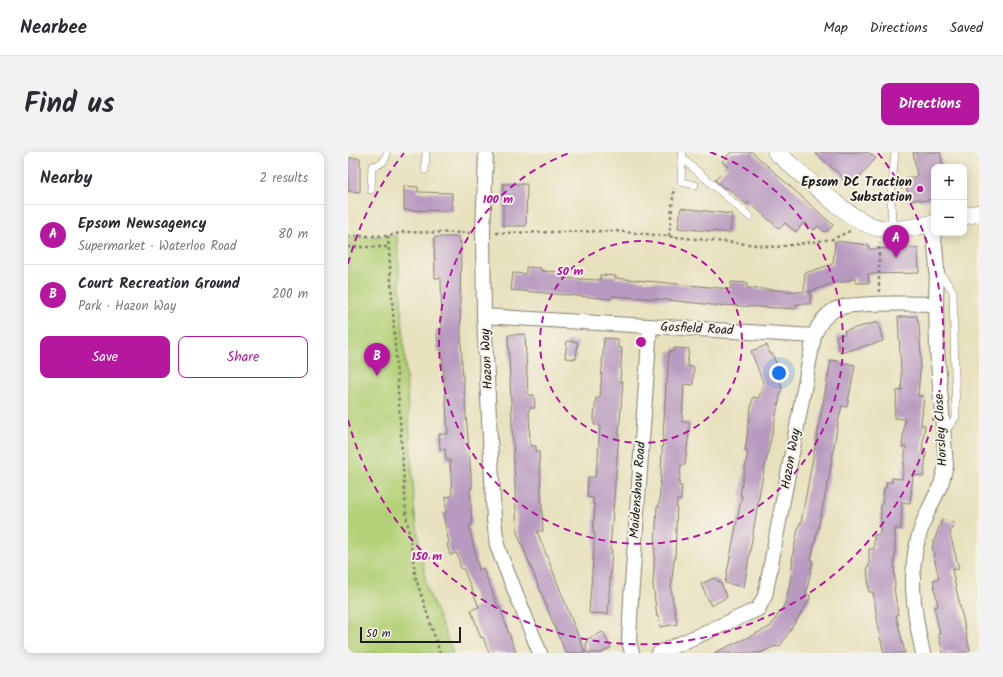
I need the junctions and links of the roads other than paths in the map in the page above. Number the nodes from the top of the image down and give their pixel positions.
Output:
1 (387, 152) edge
2 (426, 152) edge
3 (486, 152) edge
4 (776, 152) edge
5 (894, 152) edge
6 (682, 155) edge
7 (425, 170) dead end
8 (695, 185) dead end
9 (371, 190) dead end
10 (979, 213) edge
11 (967, 215) edge
12 (750, 217) dead end
13 (931, 224) edge
14 (886, 234) junction
15 (934, 236) edge
16 (937, 269) junction
17 (936, 304) junction
18 (484, 316) junction
19 (650, 326) junction
20 (814, 336) junction
21 (943, 435) junction
22 (540, 653) edge
23 (632, 653) edge
24 (659, 653) edge
25 (923, 653) edge

1 - 9 lane
2 - 7 lane
3 - 18 street, Hazon Way
4 - 14 street
5 - 14 lane
6 - 8 lane
6 - 12 lane
10 - 11 street
13 - 14 street
15 - 16 street, Horsley Close
16 - 17 street, Horsley Close
16 - 21 lane
17 - 20 street, Hazon Way
17 - 21 street, Horsley Close
18 - 19 street, Gosfield Road
18 - 22 street, Hazon Way
19 - 20 street, Gosfield Road
19 - 23 street, Maidenshaw Road
20 - 24 street, Hazon Way
21 - 25 street, Horsley Close

